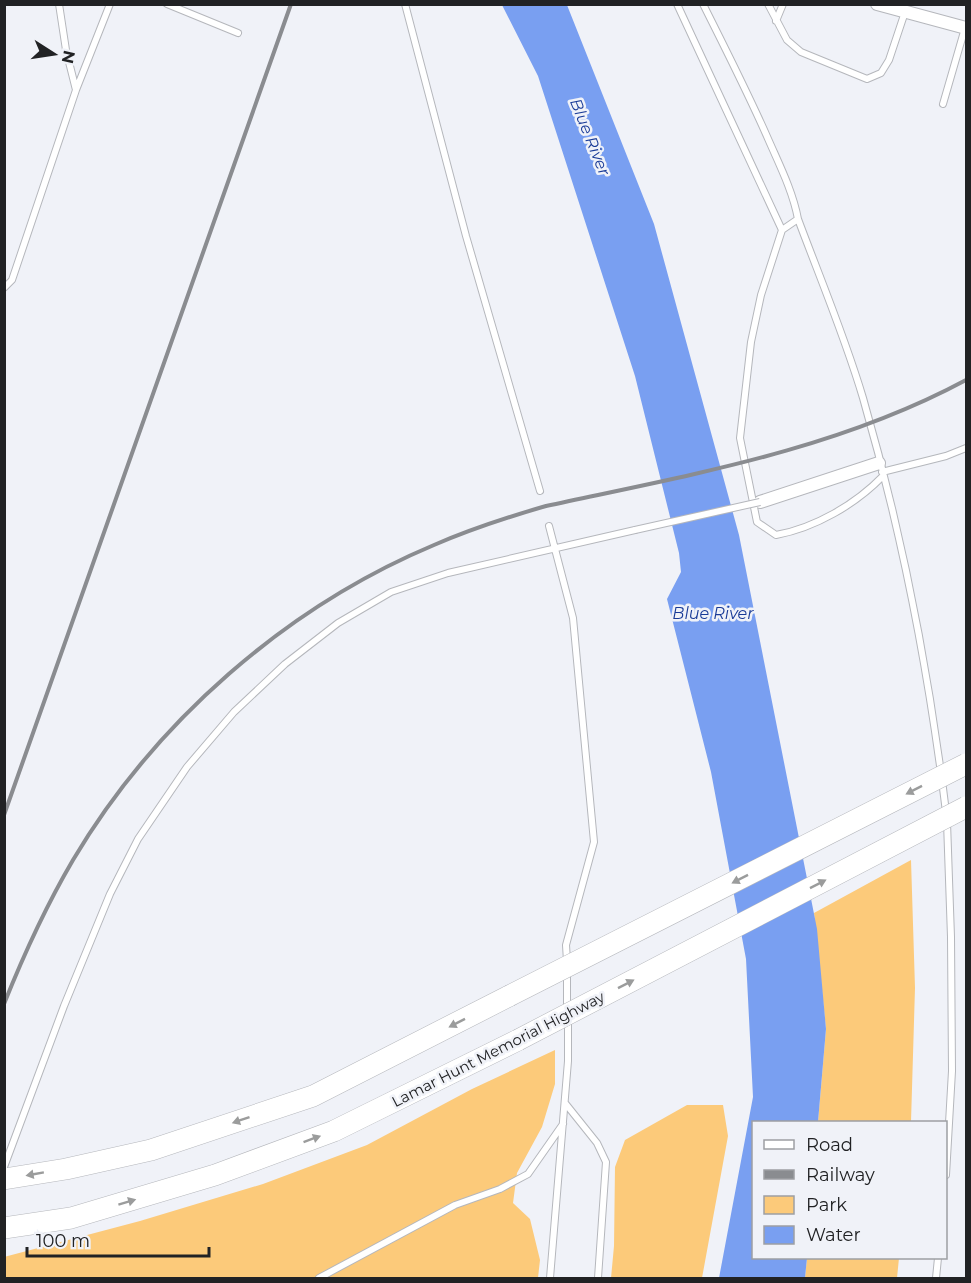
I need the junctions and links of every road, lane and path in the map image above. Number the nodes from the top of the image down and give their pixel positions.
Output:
1 (59, 4) edge
2 (110, 4) edge
3 (167, 4) edge
4 (405, 4) edge
5 (677, 4) edge
6 (703, 4) edge
7 (768, 4) edge
8 (783, 4) edge
9 (877, 4) edge
10 (905, 12) junction
11 (776, 21) junction
12 (966, 28) edge
13 (238, 33) dead end
14 (76, 90) junction
15 (943, 104) dead end
16 (798, 219) junction
17 (782, 230) junction
18 (4, 288) edge
19 (966, 448) edge
20 (882, 470) junction
21 (540, 491) dead end
22 (760, 501) joint
23 (549, 526) dead end
24 (555, 547) junction
25 (966, 764) edge
26 (966, 807) edge
27 (565, 1103) junction
28 (563, 1123) junction
29 (947, 1145) edge
30 (4, 1167) edge
31 (4, 1179) edge
32 (4, 1228) edge
33 (938, 1259) edge
34 (320, 1278) edge
35 (550, 1278) edge
36 (598, 1278) edge
37 (936, 1278) edge

1 - 14 lane
2 - 14 lane
3 - 13 lane
4 - 21 lane
5 - 17 lane
6 - 16 lane
7 - 11 lane
8 - 11 lane
9 - 10 street
10 - 11 lane
10 - 12 street
12 - 15 lane
14 - 18 lane
16 - 17 lane
16 - 20 lane
17 - 20 lane
19 - 20 lane
20 - 22 street
20 - 29 lane
22 - 24 lane, bridge
23 - 24 lane
24 - 27 lane
24 - 30 lane
25 -> 31 highway, bridge
32 -> 26 highway, Lamar Hunt Memorial Highway, bridge
27 - 28 lane
27 - 36 lane
28 - 34 lane
28 - 35 lane
33 - 37 lane

